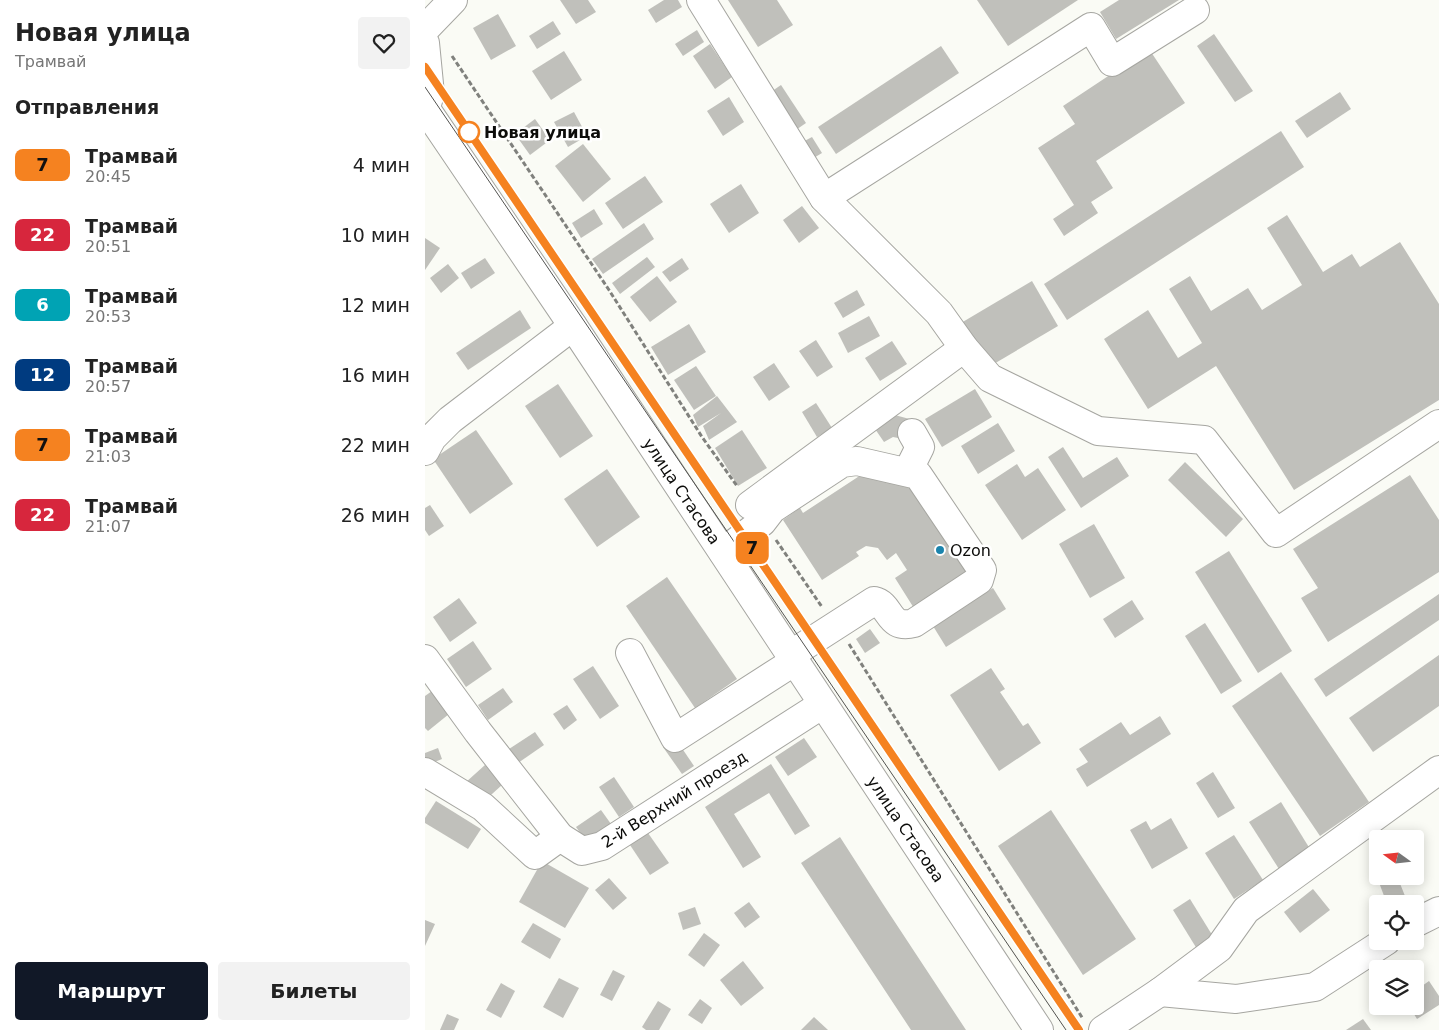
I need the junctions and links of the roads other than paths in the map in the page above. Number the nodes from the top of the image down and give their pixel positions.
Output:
1 (453, 0) edge
2 (701, 0) edge
3 (1195, 10) dead end
4 (425, 29) edge
5 (425, 43) edge
6 (425, 110) edge
7 (824, 198) junction
8 (573, 326) junction
9 (964, 348) junction
10 (1439, 424) edge
11 (912, 433) dead end
12 (425, 450) edge
13 (908, 471) junction
14 (750, 505) dead end
15 (723, 552) junction
16 (630, 653) dead end
17 (793, 658) junction
18 (425, 659) edge
19 (823, 704) junction
20 (1439, 770) edge
21 (425, 772) edge
22 (560, 837) junction
23 (1439, 911) edge
24 (1424, 918) edge
25 (1371, 950) edge
26 (1160, 992) junction
27 (1039, 1030) edge
28 (1103, 1030) edge

1 - 4 street
2 - 7 street
3 - 7 street
5 - 6 street, улица Стасова
6 - 8 street, улица Стасова
7 - 9 street
8 - 12 street
8 - 15 street, улица Стасова
9 - 10 street
9 - 14 street
11 - 13 street
13 - 15 street
13 - 17 street
15 - 17 street, улица Стасова
16 - 17 street
17 - 19 street, улица Стасова
18 - 22 street, 2-й Верхний проезд
19 - 22 street, 2-й Верхний проезд
19 - 27 street, улица Стасова
20 - 26 street
21 - 22 street
23 - 24 street
25 - 26 street
26 - 28 street

